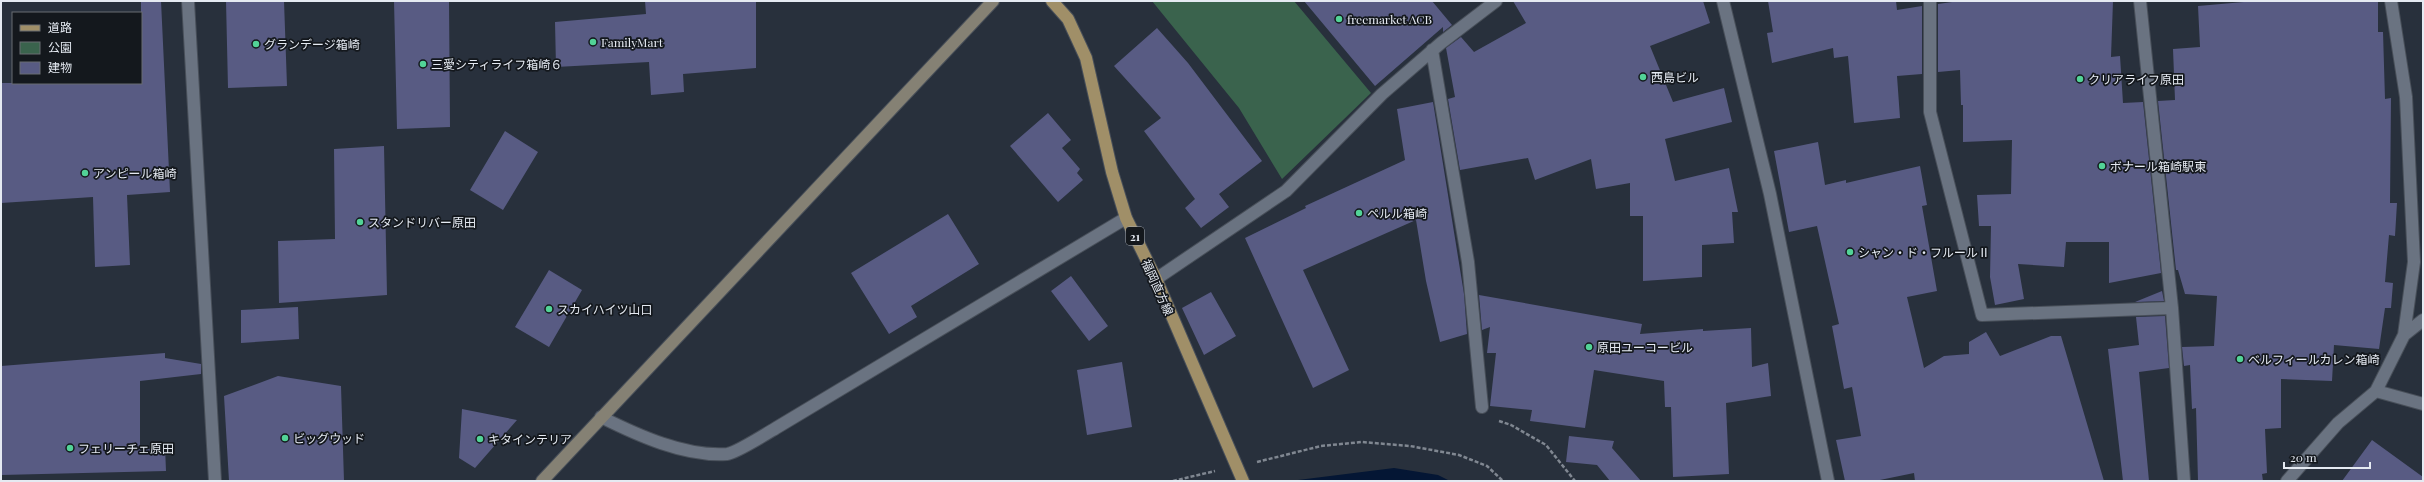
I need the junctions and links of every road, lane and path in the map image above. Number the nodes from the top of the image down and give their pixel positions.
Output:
1 (188, 1) edge
2 (993, 1) edge
3 (1052, 1) edge
4 (1496, 1) edge
5 (1723, 1) edge
6 (1930, 1) edge
7 (2140, 1) edge
8 (2391, 1) edge
9 (1432, 50) junction
10 (1126, 218) junction
11 (1156, 279) junction
12 (2172, 308) junction
13 (2423, 320) edge
14 (2404, 335) junction
15 (2376, 391) junction
16 (2423, 404) edge
17 (1482, 407) joint
18 (601, 417) junction
19 (1236, 467) junction
20 (215, 481) edge
21 (542, 481) edge
22 (1173, 481) edge
23 (1243, 481) edge
24 (1504, 481) edge
25 (1575, 481) edge
26 (1828, 481) edge
27 (2184, 481) edge
28 (2287, 481) edge

1 - 20 street
2 - 18 street
3 - 10 main road, 福岡直方線 / 21
4 - 9 street
5 - 26 street
6 - 12 street
7 - 12 street
8 - 14 street
9 - 11 street
9 - 17 street
10 - 11 main road, 福岡直方線 / 21
10 - 18 street
11 - 19 main road, 福岡直方線 / 21
12 - 27 street
13 - 14 street
14 - 15 street
15 - 16 street
15 - 28 street
17 - 25 path
18 - 21 street
19 - 22 path
19 - 23 main road, 福岡直方線 / 21
19 - 24 path

